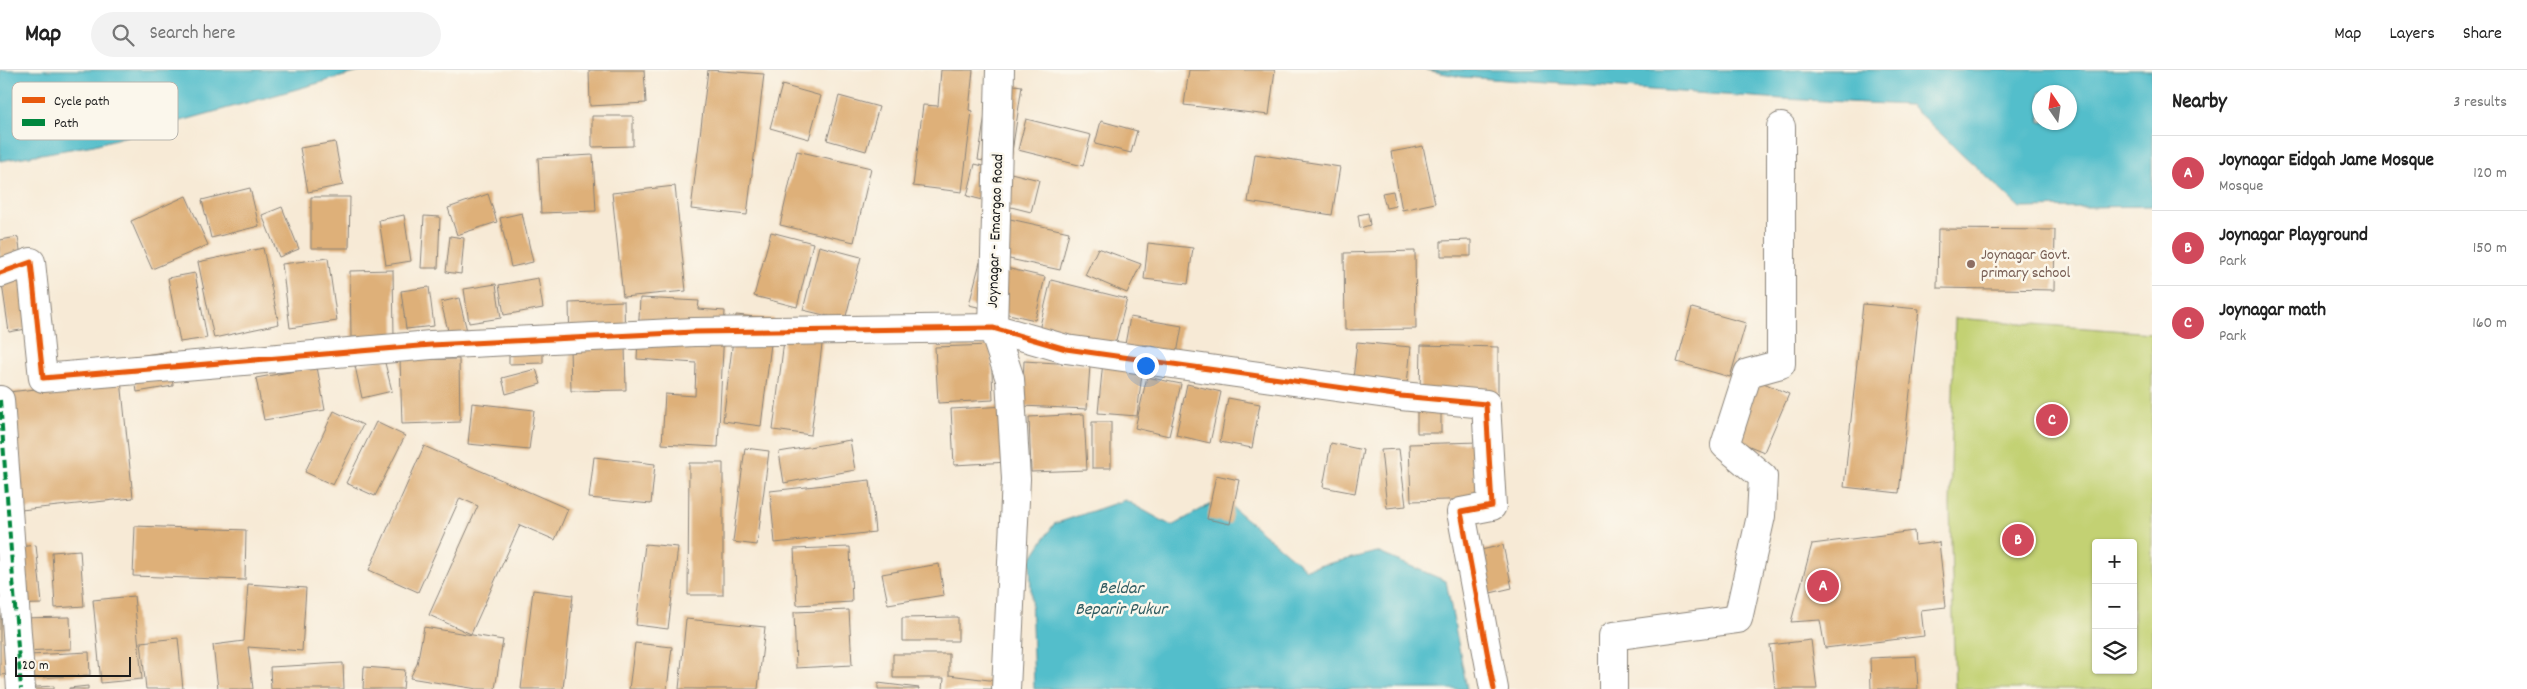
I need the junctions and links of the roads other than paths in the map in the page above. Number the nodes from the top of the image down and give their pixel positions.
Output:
1 (1000, 70) edge
2 (1781, 127) dead end
3 (0, 273) edge
4 (993, 328) junction
5 (0, 400) edge
6 (21, 689) edge
7 (1006, 689) edge
8 (1494, 689) edge
9 (1613, 689) edge

1 - 4 street, Joynagar - Emargao Road
2 - 9 street
3 - 4 street
4 - 7 street, Joynagar - Emargao Road
4 - 8 street
5 - 6 street

